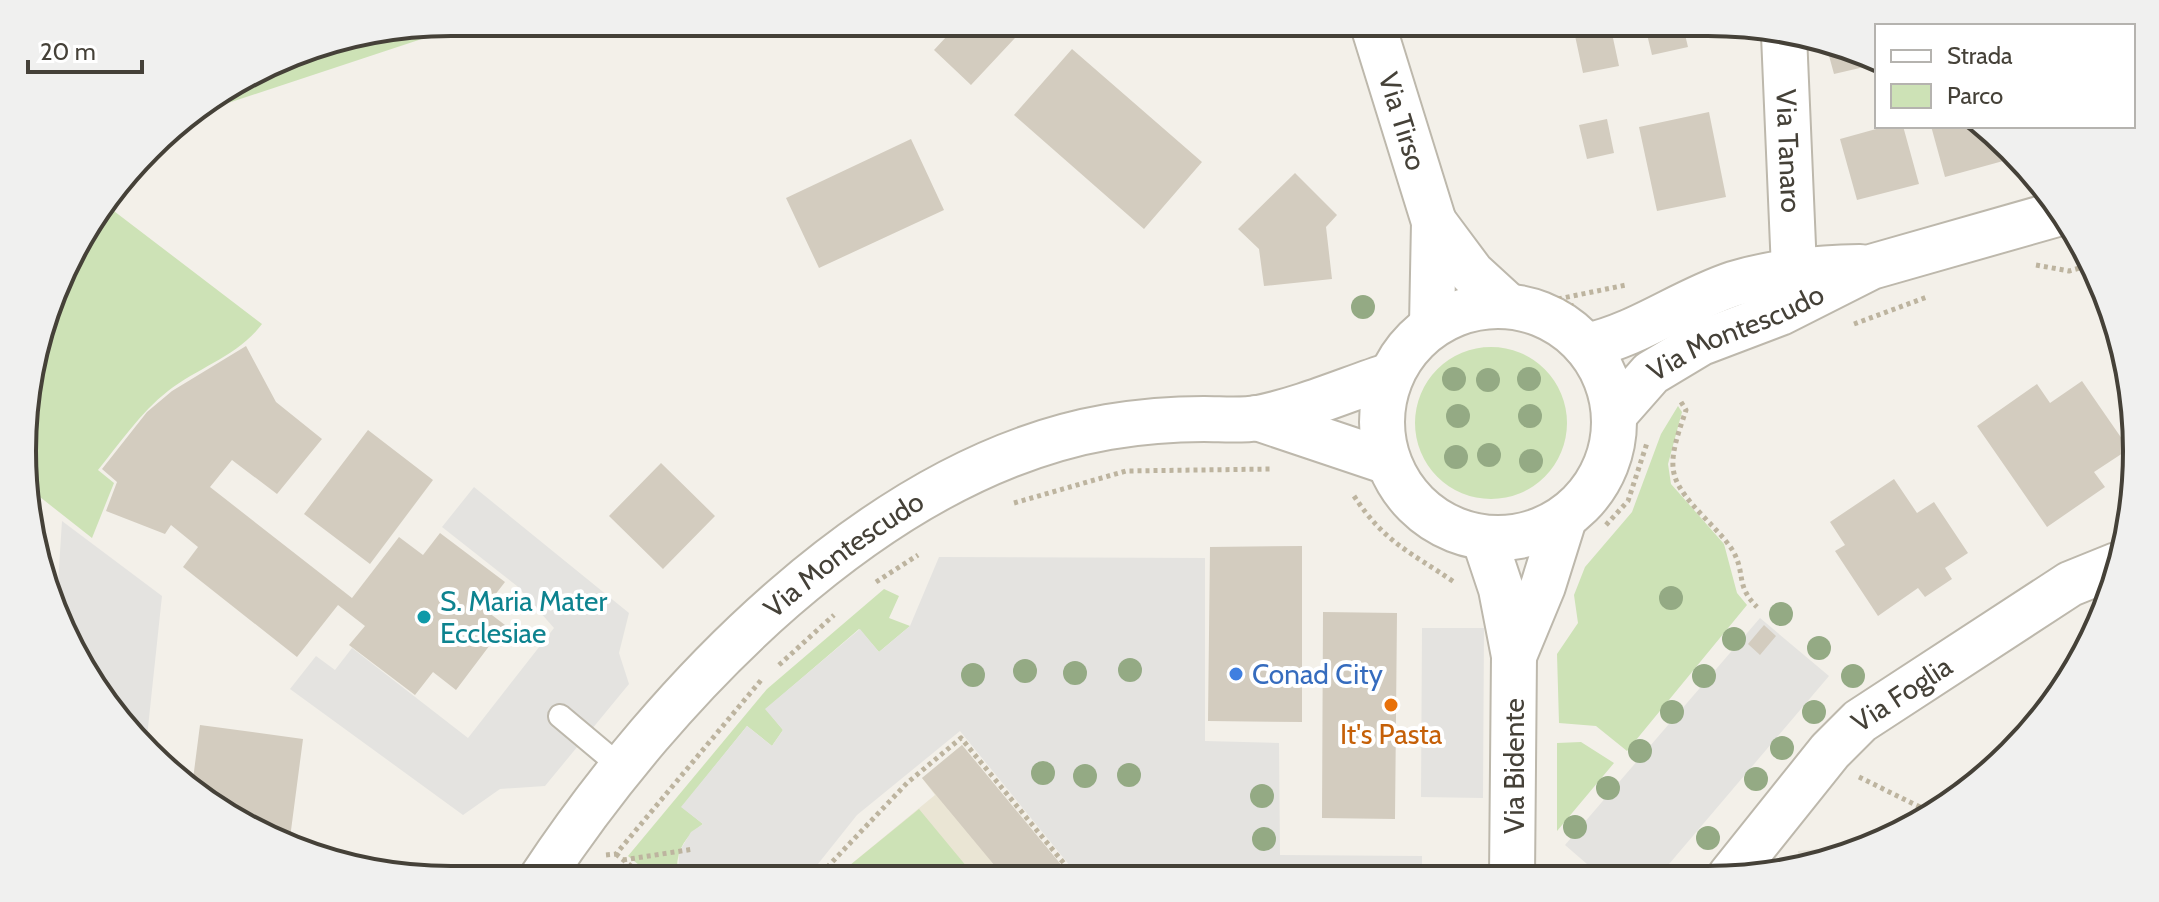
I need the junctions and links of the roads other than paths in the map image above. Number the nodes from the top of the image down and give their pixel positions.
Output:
1 (1376, 36) edge
2 (1784, 43) edge
3 (2050, 216) edge
4 (1434, 222) junction
5 (1871, 267) junction
6 (1794, 269) junction
7 (1508, 306) junction
8 (1432, 325) junction
9 (1586, 346) junction
10 (1391, 375) junction
11 (1257, 418) junction
12 (1632, 426) junction
13 (1388, 462) junction
14 (1582, 525) junction
15 (1484, 538) junction
16 (2105, 570) edge
17 (1514, 656) junction
18 (560, 716) dead end
19 (622, 768) junction
20 (1739, 865) edge
21 (550, 866) edge
22 (1512, 866) edge

1 - 4 street, Via Tirso
2 - 6 street, Via Tanaro
3 - 5 street, Via Montescudo
4 - 7 street, Via Tirso
4 - 8 street, Via Tirso
5 - 6 street, Via Montescudo
5 - 12 street, Via Montescudo
6 - 9 street, Via Montescudo
7 - 8 street
7 - 9 street
8 - 10 street
9 - 12 street
10 - 11 street, Via Montescudo
10 - 13 street
11 - 13 street, Via Montescudo
11 - 19 street, Via Montescudo
12 - 14 street
13 - 15 street
14 - 15 street
14 - 17 street, Via Bidente
15 - 17 street, Via Bidente
16 - 20 street, Via Foglia
17 - 22 street, Via Bidente
18 - 19 lane
19 - 21 street, Via Montescudo

